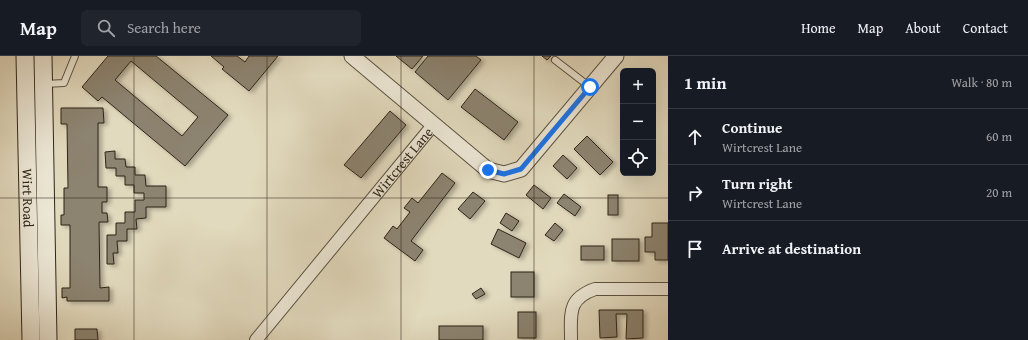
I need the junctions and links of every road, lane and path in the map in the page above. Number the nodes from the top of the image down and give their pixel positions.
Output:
1 (25, 56) edge
2 (43, 56) edge
3 (75, 56) edge
4 (352, 56) edge
5 (616, 56) edge
6 (555, 60) dead end
7 (44, 84) junction
8 (590, 87) junction
9 (434, 124) junction
10 (668, 289) edge
11 (31, 340) edge
12 (48, 340) edge
13 (256, 340) edge
14 (571, 340) edge

1 - 11 main road, Wirt Road
2 - 7 main road, Wirt Road
3 - 7 lane
4 - 9 street
5 - 8 street, Wirtcrest Lane
6 - 8 lane
7 - 12 main road, Wirt Road
8 - 9 street, Wirtcrest Lane
9 - 13 street, Wirtcrest Lane
10 - 14 street

